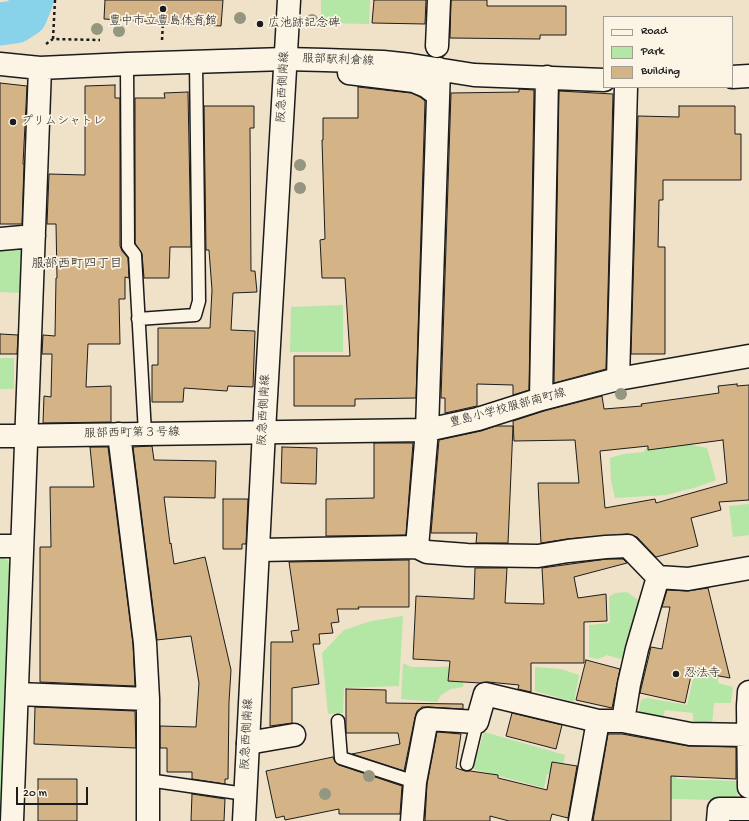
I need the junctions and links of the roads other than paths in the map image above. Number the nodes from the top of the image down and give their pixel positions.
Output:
1 (289, 0) edge
2 (439, 0) edge
3 (437, 46) dead end
4 (285, 59) junction
5 (325, 60) junction
6 (196, 62) junction
7 (0, 64) edge
8 (127, 64) junction
9 (40, 68) junction
10 (440, 69) junction
11 (749, 76) edge
12 (733, 77) edge
13 (547, 78) junction
14 (603, 80) edge
15 (626, 88) edge
16 (438, 94) junction
17 (34, 236) junction
18 (0, 239) edge
19 (138, 319) junction
20 (749, 356) edge
21 (618, 379) junction
22 (541, 399) junction
23 (427, 430) junction
24 (264, 431) junction
25 (145, 433) junction
26 (119, 434) junction
27 (0, 436) edge
28 (26, 436) junction
29 (0, 546) edge
30 (22, 546) junction
31 (416, 547) junction
32 (258, 550) junction
33 (749, 568) edge
34 (658, 577) junction
35 (749, 692) edge
36 (17, 694) junction
37 (148, 699) junction
38 (338, 721) dead end
39 (598, 721) junction
40 (623, 721) junction
41 (477, 722) junction
42 (748, 734) edge
43 (294, 735) dead end
44 (248, 743) junction
45 (467, 764) dead end
46 (148, 780) junction
47 (415, 782) junction
48 (749, 787) edge
49 (245, 794) junction
50 (749, 809) edge
51 (12, 821) edge
52 (148, 821) edge
53 (244, 821) edge
54 (412, 821) edge
55 (580, 821) edge
56 (718, 821) edge

1 - 4 street, 阪急西側南線
2 - 3 street
4 - 5 street, 服部駅利倉線
4 - 6 street, 服部駅利倉線
4 - 24 street, 阪急西側南線
5 - 10 street, 服部駅利倉線
5 - 16 street
6 - 8 street, 服部駅利倉線
6 - 19 lane
7 - 9 street, 服部駅利倉線
8 - 9 street, 服部駅利倉線
8 - 19 lane
9 - 17 street
10 - 13 street, 服部駅利倉線
10 - 16 street
11 - 12 street
13 - 14 street, 服部駅利倉線
13 - 22 street
15 - 21 street
16 - 23 street
17 - 18 street
17 - 28 street
19 - 25 lane
20 - 21 street, 豊島小学校服部南町線
21 - 22 street, 豊島小学校服部南町線
22 - 23 street, 豊島小学校服部南町線
23 - 24 street, 豊島小学校服部南町線
23 - 31 street
24 - 25 street, 服部西町第３号線
24 - 32 street, 阪急西側南線
25 - 26 street, 服部西町第３号線
26 - 28 street, 服部西町第３号線
26 - 37 street
27 - 28 street, 服部西町第３号線
28 - 30 street
29 - 30 street
30 - 36 street
31 - 32 street
31 - 34 street
32 - 44 street, 阪急西側南線
33 - 34 street
34 - 40 street
35 - 42 street
36 - 37 street
36 - 51 street
37 - 46 street
38 - 47 lane
39 - 40 street
39 - 41 street
39 - 55 street
40 - 42 street
41 - 45 lane
41 - 47 street
42 - 48 street
43 - 44 street
44 - 49 street, 阪急西側南線
46 - 49 lane
46 - 52 street
47 - 54 street
49 - 53 street, 阪急西側南線
50 - 56 street

